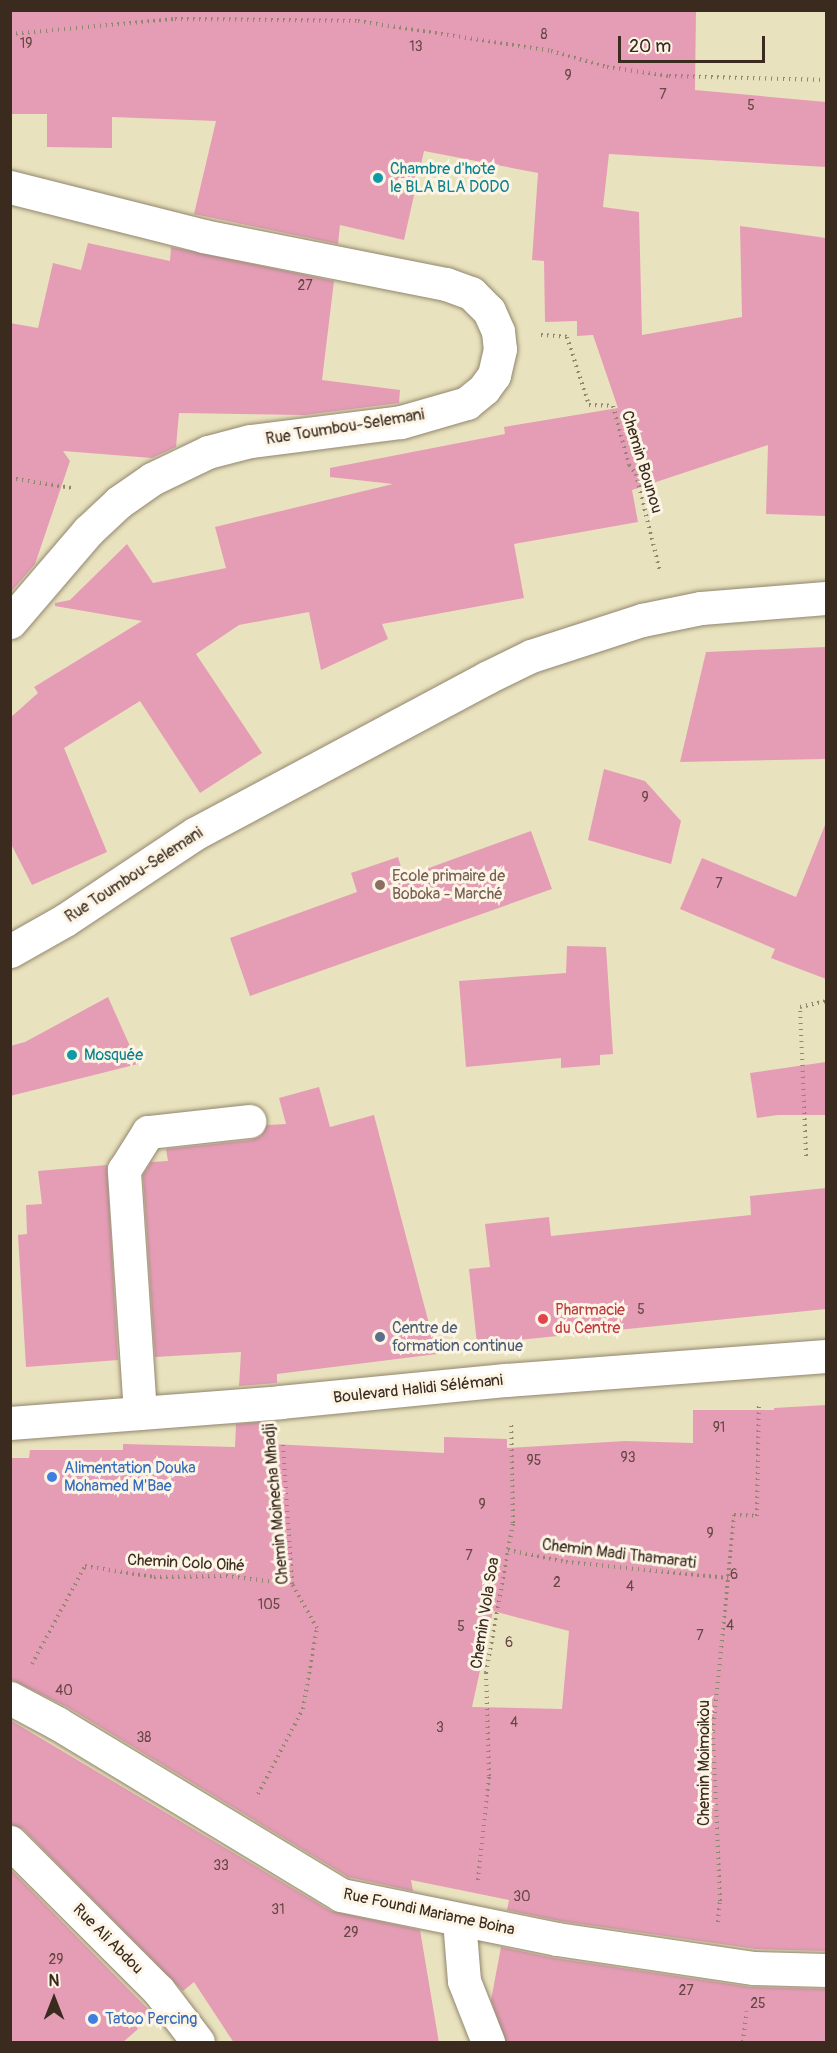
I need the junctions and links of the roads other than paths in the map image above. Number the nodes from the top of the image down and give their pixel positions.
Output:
1 (10, 187) edge
2 (826, 598) edge
3 (10, 622) edge
4 (10, 951) edge
5 (249, 1121) dead end
6 (826, 1356) edge
7 (140, 1413) junction
8 (10, 1423) edge
9 (12, 1699) edge
10 (10, 1842) edge
11 (466, 1921) junction
12 (826, 1970) edge
13 (198, 2043) edge
14 (488, 2043) edge

1 - 3 street, Rue Toumbou-Selemani
2 - 4 street, Rue Toumbou-Selemani
5 - 7 street
6 - 7 street, Boulevard Halidi Sélémani
7 - 8 street, Boulevard Halidi Sélémani
9 - 11 street, Rue Foundi Mariame Boina
10 - 13 street, Rue Ali Abdou
11 - 12 street, Rue Foundi Mariame Boina
11 - 14 street

